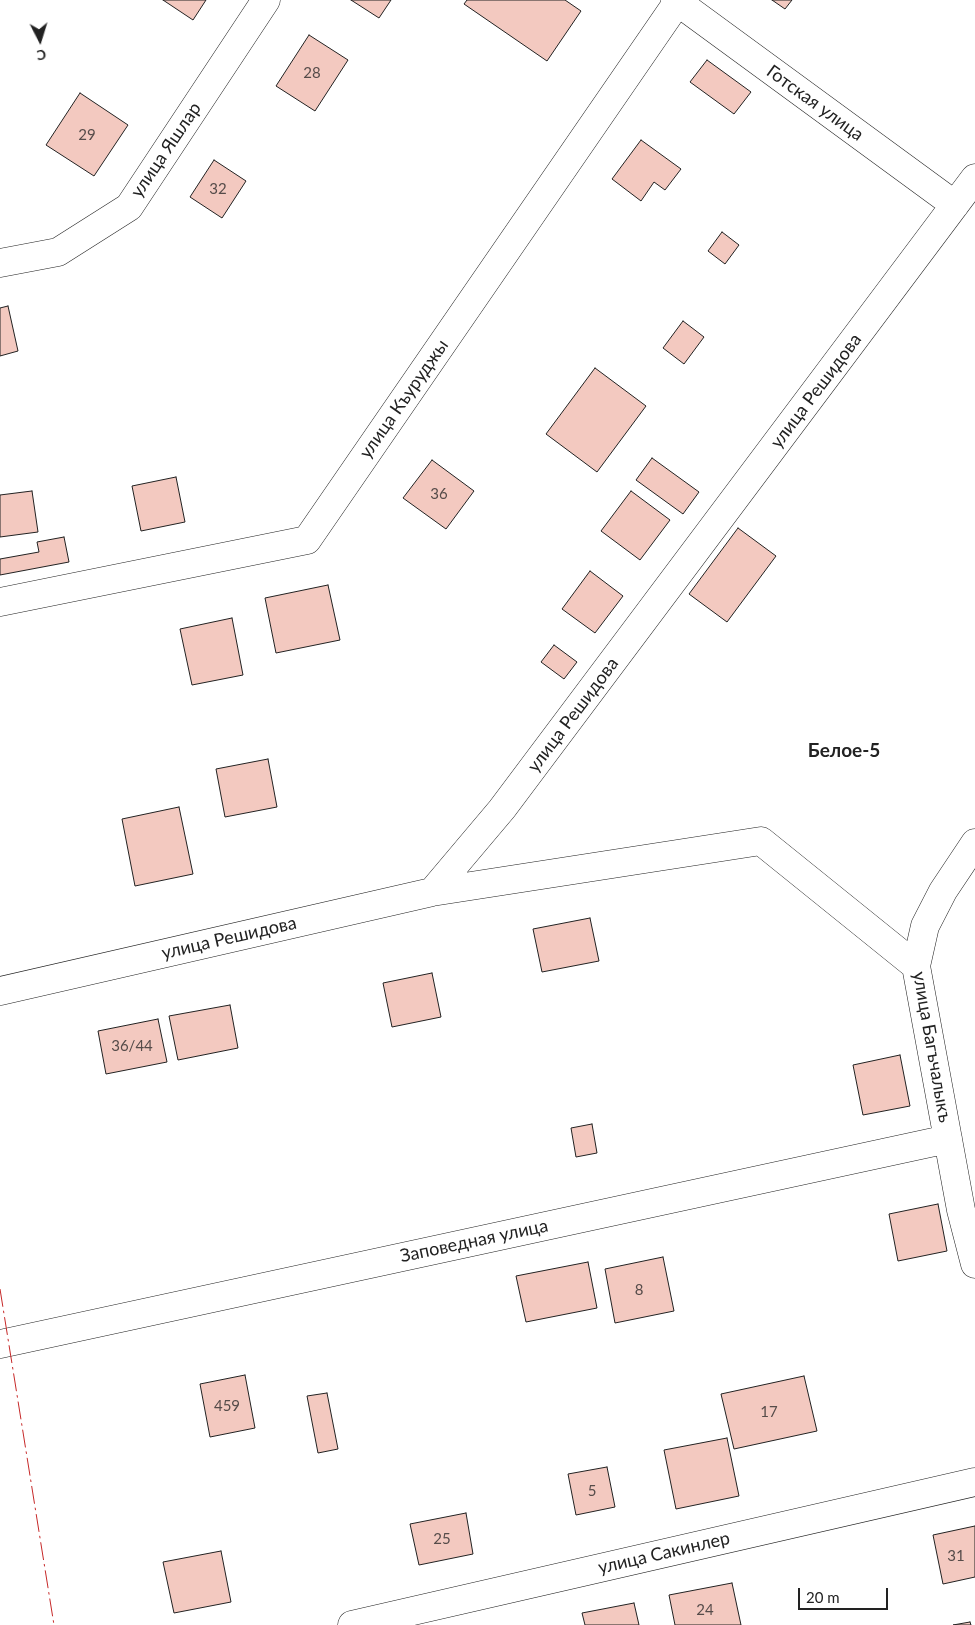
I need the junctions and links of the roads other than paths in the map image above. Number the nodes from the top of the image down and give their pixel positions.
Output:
1 (266, 0) edge
2 (678, 1) edge
3 (975, 178) edge
4 (956, 205) junction
5 (0, 263) edge
6 (0, 602) edge
7 (975, 843) edge
8 (432, 892) junction
9 (916, 966) junction
10 (0, 991) edge
11 (948, 1139) junction
12 (975, 1264) edge
13 (0, 1344) edge
14 (975, 1482) edge
15 (352, 1625) edge

1 - 5 street, улица Яшлар
2 - 4 street, Готская улица
2 - 6 street, улица Къуруджы
3 - 4 street, улица Решидова
4 - 8 street, улица Решидова
7 - 9 street, улица Багъчалыкъ
8 - 9 street
8 - 10 street, улица Решидова
9 - 11 street, улица Багъчалыкъ
11 - 12 street, улица Багъчалыкъ
11 - 13 street, Заповедная улица
14 - 15 street, улица Сакинлер

